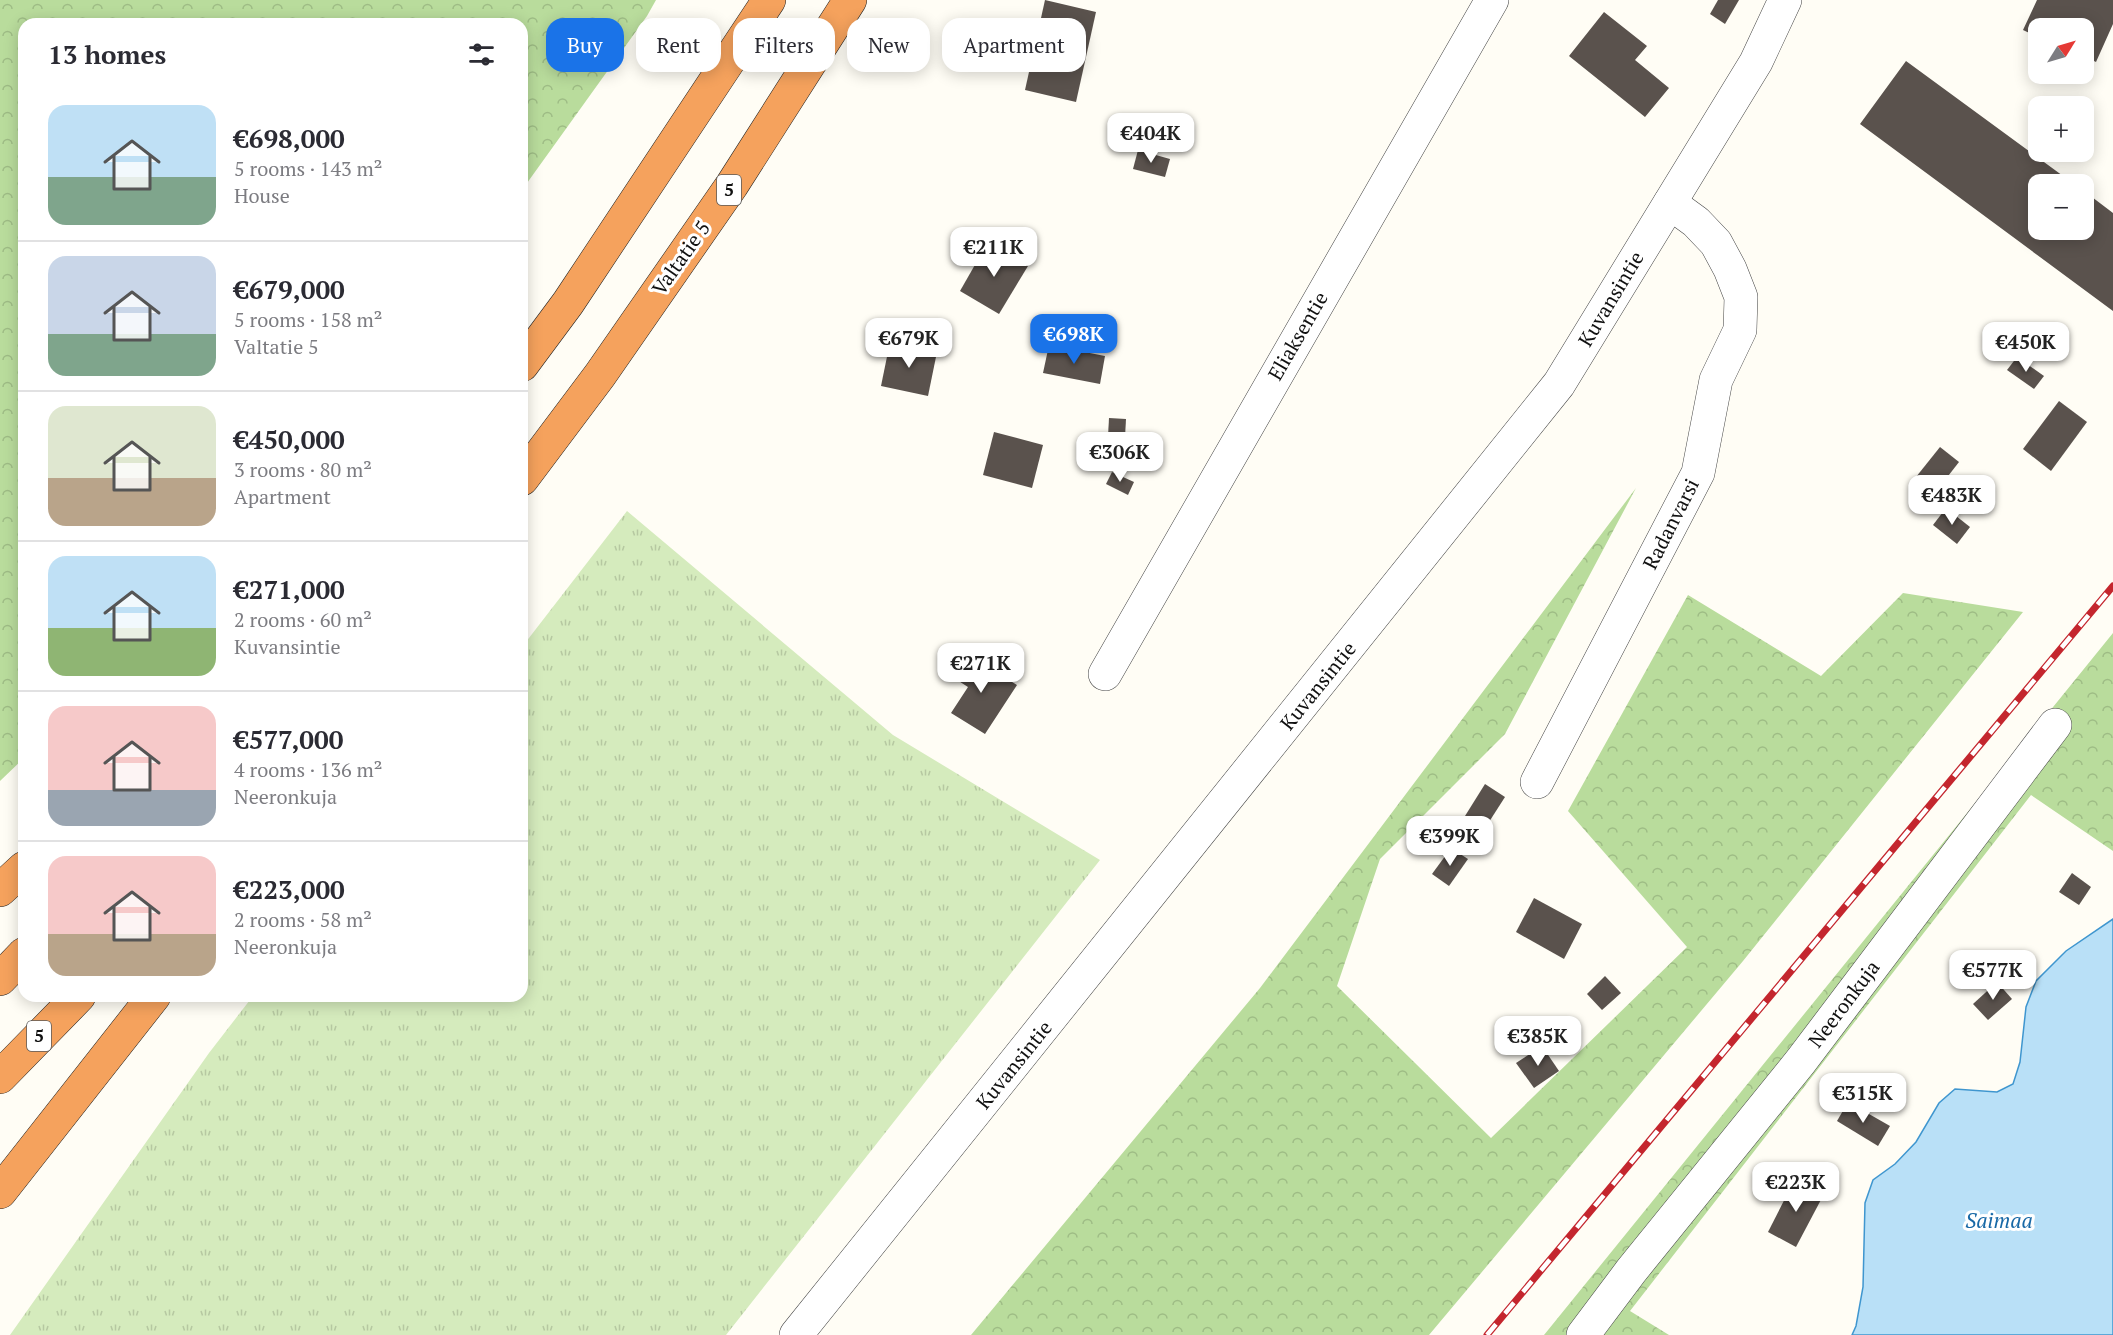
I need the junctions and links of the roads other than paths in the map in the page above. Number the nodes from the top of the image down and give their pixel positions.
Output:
1 (769, 0) edge
2 (849, 0) edge
3 (1492, 0) edge
4 (1785, 0) edge
5 (1670, 202) junction
6 (568, 303) junction
7 (528, 347) edge
8 (528, 357) edge
9 (600, 375) junction
10 (528, 471) edge
11 (528, 491) edge
12 (1104, 674) dead end
13 (2055, 725) dead end
14 (1537, 782) dead end
15 (18, 874) edge
16 (0, 890) edge
17 (18, 960) edge
18 (0, 979) edge
19 (73, 1002) edge
20 (149, 1002) edge
21 (0, 1077) edge
22 (0, 1192) edge
23 (796, 1335) edge
24 (1583, 1335) edge

1 - 6 highway
2 - 9 highway, Valtatie 5 / 5
3 - 12 street, Eliaksentie
4 - 5 street, Kuvansintie
5 - 14 street, Radanvarsi
5 - 23 street, Kuvansintie
6 - 7 highway
6 - 8 highway
9 - 10 highway, Valtatie 5 / 5
9 - 11 highway
13 - 24 street, Neeronkuja
15 - 16 highway
17 - 18 highway
19 - 21 highway, 5
20 - 22 highway

